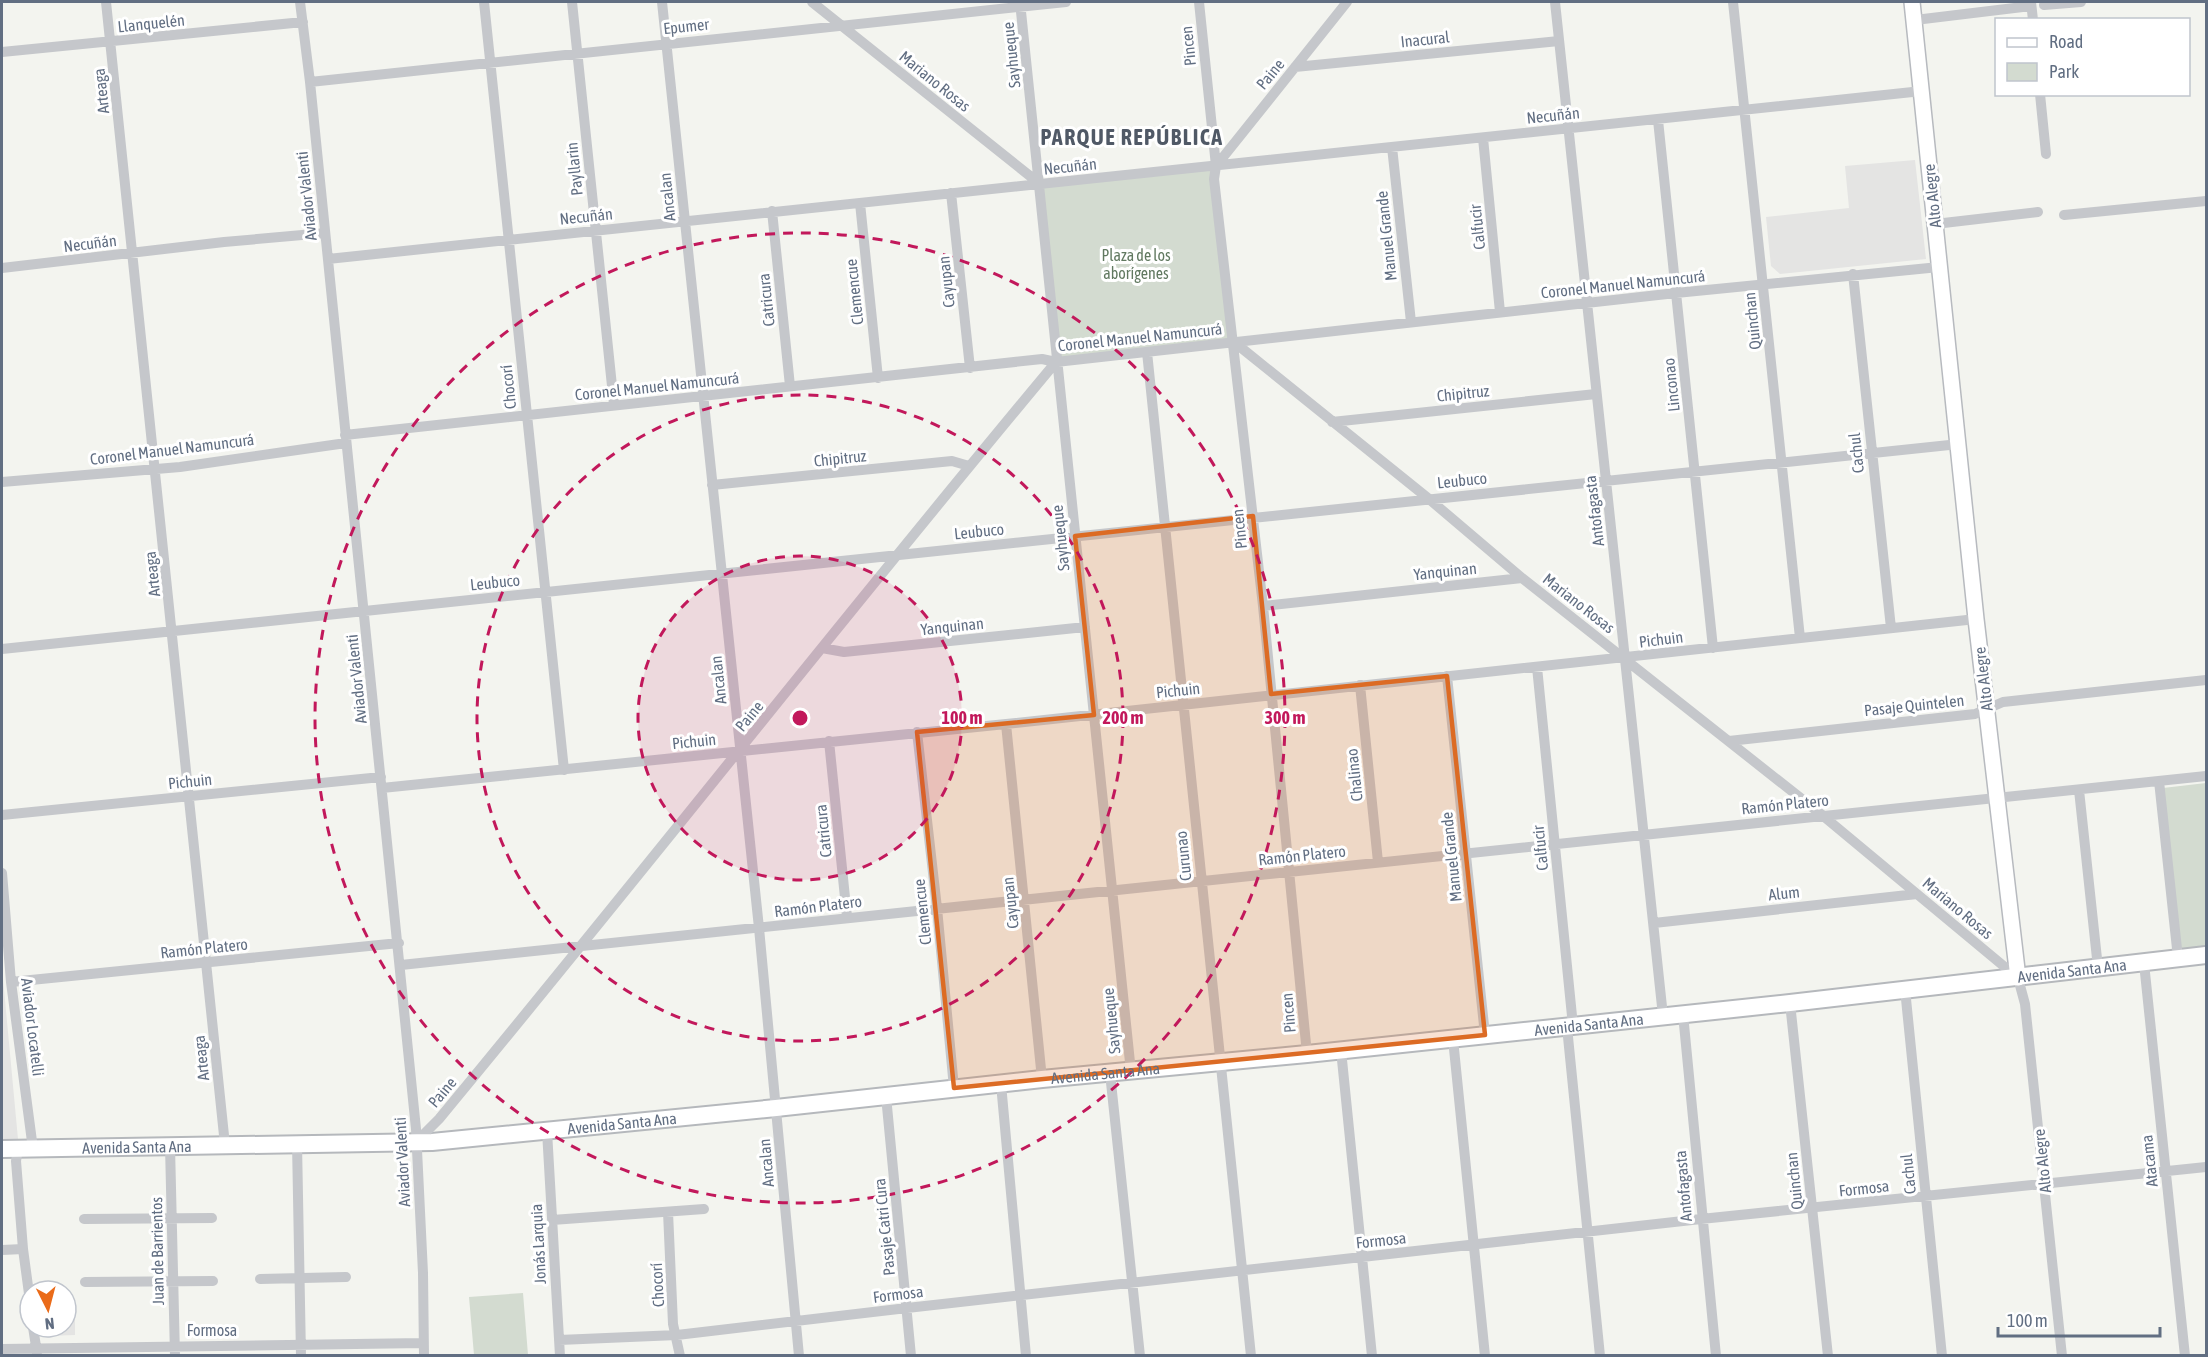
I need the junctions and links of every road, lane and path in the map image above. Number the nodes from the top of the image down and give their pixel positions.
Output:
1 (106, 2) edge
2 (300, 2) edge
3 (484, 2) edge
4 (572, 2) edge
5 (662, 2) edge
6 (812, 2) edge
7 (1066, 2) edge
8 (1198, 2) edge
9 (1347, 2) edge
10 (1555, 2) edge
11 (1733, 2) edge
12 (1912, 2) edge
13 (2081, 2) edge
14 (1020, 4) edge
15 (2031, 4) edge
16 (2044, 5) dead end
17 (1915, 20) junction
18 (303, 22) junction
19 (842, 26) junction
20 (1559, 41) junction
21 (111, 42) junction
22 (666, 43) junction
23 (2, 52) edge
24 (577, 54) junction
25 (490, 63) junction
26 (1295, 67) junction
27 (310, 82) junction
28 (1922, 91) junction
29 (2040, 96) edge
30 (1744, 109) junction
31 (1658, 120) junction
32 (1568, 128) junction
33 (1483, 138) junction
34 (1392, 147) junction
35 (2046, 154) dead end
36 (1216, 166) junction
37 (1040, 184) junction
38 (951, 193) junction
39 (2206, 201) edge
40 (860, 203) junction
41 (772, 212) junction
42 (2038, 212) dead end
43 (2064, 215) dead end
44 (684, 221) junction
45 (1935, 224) junction
46 (596, 230) junction
47 (325, 233) junction
48 (507, 240) junction
49 (133, 252) junction
50 (328, 259) junction
51 (1939, 267) junction
52 (2, 268) edge
53 (1853, 274) junction
54 (1763, 284) junction
55 (1676, 293) junction
56 (1587, 303) junction
57 (1500, 312) junction
58 (1411, 322) junction
59 (1234, 342) junction
60 (1147, 352) junction
61 (1056, 362) junction
62 (970, 368) junction
63 (878, 378) junction
64 (789, 386) junction
65 (1596, 394) junction
66 (703, 397) junction
67 (614, 405) junction
68 (526, 416) junction
69 (1332, 422) junction
70 (345, 439) junction
71 (1959, 444) junction
72 (1871, 453) junction
73 (1782, 462) junction
74 (969, 466) junction
75 (156, 469) junction
76 (1695, 471) junction
77 (1605, 480) junction
78 (2, 482) edge
79 (712, 485) junction
80 (1429, 499) junction
81 (1253, 516) junction
82 (1164, 526) junction
83 (1075, 536) junction
84 (899, 554) junction
85 (722, 573) junction
86 (1522, 578) junction
87 (546, 592) junction
88 (1263, 606) junction
89 (364, 610) junction
90 (1976, 620) junction
91 (1084, 627) junction
92 (1891, 628) junction
93 (173, 632) junction
94 (1800, 638) junction
95 (822, 648) junction
96 (1713, 648) junction
97 (2, 649) edge
98 (1626, 658) junction
99 (1537, 667) junction
100 (1448, 676) junction
101 (2206, 680) edge
102 (1360, 685) junction
103 (1271, 694) junction
104 (1183, 705) junction
105 (1987, 708) junction
106 (1094, 715) junction
107 (1006, 724) junction
108 (917, 732) junction
109 (829, 741) junction
110 (1729, 741) junction
111 (740, 751) junction
112 (564, 770) junction
113 (2206, 776) edge
114 (2158, 781) junction
115 (381, 782) junction
116 (2079, 790) junction
117 (189, 796) junction
118 (1997, 798) junction
119 (1822, 815) junction
120 (2, 816) edge
121 (1645, 835) junction
122 (1555, 844) junction
123 (1466, 854) junction
124 (1378, 862) junction
125 (1290, 871) junction
126 (2, 873) edge
127 (1201, 881) junction
128 (1113, 890) junction
129 (1917, 894) junction
130 (1024, 900) junction
131 (937, 908) junction
132 (848, 917) junction
133 (1654, 923) junction
134 (759, 928) junction
135 (399, 943) junction
136 (582, 947) junction
137 (2206, 955) edge
138 (2178, 958) junction
139 (206, 963) junction
140 (2144, 963) junction
141 (401, 965) junction
142 (2098, 969) junction
143 (2018, 978) junction
144 (11, 981) junction
145 (1905, 989) junction
146 (1790, 1003) junction
147 (1683, 1014) junction
148 (1663, 1016) junction
149 (1570, 1026) junction
150 (1485, 1035) junction
151 (1453, 1039) junction
152 (1341, 1050) junction
153 (1307, 1054) junction
154 (1221, 1063) junction
155 (1131, 1072) junction
156 (1110, 1074) junction
157 (1042, 1079) junction
158 (1001, 1083) junction
159 (954, 1088) junction
160 (886, 1096) junction
161 (776, 1108) junction
162 (547, 1131) junction
163 (416, 1142) junction
164 (297, 1143) junction
165 (225, 1144) junction
166 (170, 1146) junction
167 (18, 1149) edge
168 (2206, 1167) edge
169 (2164, 1170) junction
170 (2044, 1183) junction
171 (1925, 1196) junction
172 (1812, 1208) junction
173 (704, 1209) dead end
174 (668, 1212) junction
175 (172, 1218) junction
176 (212, 1218) dead end
177 (84, 1219) dead end
178 (1701, 1219) junction
179 (552, 1220) junction
180 (1588, 1232) junction
181 (1474, 1245) junction
182 (23, 1249) junction
183 (2, 1250) edge
184 (1362, 1257) junction
185 (1242, 1271) junction
186 (346, 1277) dead end
187 (299, 1278) junction
188 (27, 1279) edge
189 (260, 1279) dead end
190 (173, 1281) junction
191 (213, 1281) dead end
192 (85, 1282) dead end
193 (1131, 1284) junction
194 (1020, 1296) junction
195 (907, 1308) junction
196 (795, 1322) junction
197 (677, 1335) junction
198 (559, 1340) junction
199 (423, 1343) junction
200 (2, 1349) edge
201 (175, 1350) edge
202 (301, 1350) edge
203 (37, 1352) edge
204 (424, 1356) edge
205 (560, 1356) edge
206 (680, 1356) edge
207 (799, 1356) edge
208 (911, 1356) edge
209 (1026, 1356) edge
210 (1140, 1356) edge
211 (1251, 1356) edge
212 (1372, 1356) edge
213 (1485, 1356) edge
214 (1600, 1356) edge
215 (1716, 1356) edge
216 (1828, 1356) edge
217 (1941, 1356) edge
218 (2062, 1356) edge
219 (2185, 1356) edge

1 - 21 street, Arteaga
2 - 18 street, Aviador Valenti
3 - 25 street, Chocorí
4 - 24 street, Payllarin
5 - 22 street, Ancalan
6 - 19 street, Mariano Rosas
7 - 14 street, Epumer
8 - 36 street, Pincen
9 - 26 street, Paine
10 - 20 street, Antofagasta
11 - 30 street, Quinchan
12 - 17 main road, Alto Alegre
13 - 16 street
14 - 19 street, Epumer
14 - 37 street, Sayhueque
15 - 17 street
17 - 28 main road, Alto Alegre
18 - 21 street, Llanquelén
18 - 27 street, Aviador Valenti
19 - 22 street, Epumer
19 - 37 street, Mariano Rosas
20 - 26 street, Inacural
20 - 32 street, Antofagasta
21 - 23 street, Llanquelén
21 - 49 street, Arteaga
22 - 24 street, Epumer
22 - 44 street, Ancalan
24 - 25 street, Epumer
24 - 46 street, Payllarin
25 - 27 street, Epumer
25 - 48 street, Chocorí
26 - 36 street, Paine
27 - 47 street, Aviador Valenti
28 - 30 street, Necuñán
28 - 45 main road, Alto Alegre
29 - 35 street
30 - 31 street, Necuñán
30 - 54 street, Quinchan
31 - 32 street, Necuñán
31 - 55 street, Linconao
32 - 33 street, Necuñán
32 - 56 street, Antofagasta
33 - 34 street, Necuñán
33 - 57 street, Calfucir
34 - 36 street, Necuñán
34 - 58 street, Manuel Grande
36 - 37 street, Necuñán
36 - 59 street, Pincen
37 - 38 street, Necuñán
37 - 61 street, Sayhueque
38 - 40 street, Necuñán
38 - 62 street, Cayupan
39 - 43 street
40 - 41 street, Necuñán
40 - 63 street, Clemencue
41 - 44 street, Necuñán
41 - 64 street, Catricura
42 - 45 street
44 - 46 street, Necuñán
44 - 66 street, Ancalan
45 - 51 main road, Alto Alegre
46 - 48 street, Necuñán
46 - 67 street, Payllarin
47 - 49 street, Necuñán
47 - 50 street, Aviador Valenti
48 - 50 street, Necuñán
48 - 68 street, Chocorí
49 - 52 street, Necuñán
49 - 75 street, Arteaga
50 - 70 street, Aviador Valenti
51 - 53 street, Coronel Manuel Namuncurá
51 - 71 main road, Alto Alegre
53 - 54 street, Coronel Manuel Namuncurá
53 - 72 street, Cachul
54 - 55 street, Coronel Manuel Namuncurá
54 - 73 street, Quinchan
55 - 56 street, Coronel Manuel Namuncurá
55 - 76 street, Linconao
56 - 57 street, Coronel Manuel Namuncurá
56 - 65 street, Antofagasta
57 - 58 street, Coronel Manuel Namuncurá
58 - 59 street, Coronel Manuel Namuncurá
59 - 60 street, Coronel Manuel Namuncurá
59 - 69 street, Mariano Rosas
59 - 81 street, Pincen
60 - 61 street, Coronel Manuel Namuncurá
60 - 82 street, Curunao
61 - 62 street, Coronel Manuel Namuncurá
61 - 74 street, Paine
61 - 83 street, Sayhueque
62 - 63 street, Coronel Manuel Namuncurá
63 - 64 street, Coronel Manuel Namuncurá
64 - 66 street, Coronel Manuel Namuncurá
65 - 69 street, Chipitruz
65 - 77 street, Antofagasta
66 - 67 street, Coronel Manuel Namuncurá
66 - 79 street, Ancalan
67 - 68 street, Coronel Manuel Namuncurá
68 - 70 street, Coronel Manuel Namuncurá
68 - 87 street, Chocorí
69 - 80 street, Mariano Rosas
70 - 75 street, Coronel Manuel Namuncurá
70 - 89 street, Aviador Valenti
71 - 72 street, Leubuco
71 - 90 main road, Alto Alegre
72 - 73 street, Leubuco
72 - 92 street, Cachul
73 - 76 street, Leubuco
73 - 94 street, Quinchan
74 - 79 street, Chipitruz
74 - 84 street, Paine
75 - 78 street, Coronel Manuel Namuncurá
75 - 93 street, Arteaga
76 - 77 street, Leubuco
76 - 96 street, Linconao
77 - 80 street, Leubuco
77 - 98 street, Antofagasta
79 - 85 street, Ancalan
80 - 81 street, Leubuco
80 - 86 street, Mariano Rosas
81 - 82 street, Leubuco
81 - 88 street, Pincen
82 - 83 street, Leubuco
82 - 104 street, Curunao
83 - 84 street, Leubuco
83 - 91 street, Sayhueque
84 - 85 street, Leubuco
84 - 95 street, Paine
85 - 87 street, Leubuco
85 - 111 street, Ancalan
86 - 88 street, Yanquinan
86 - 98 street, Mariano Rosas
87 - 89 street, Leubuco
87 - 112 street, Chocorí
88 - 103 street, Pincen
89 - 93 street, Leubuco
89 - 115 street, Aviador Valenti
90 - 92 street, Pichuin
90 - 105 main road, Alto Alegre
91 - 95 street, Yanquinan
91 - 106 street, Sayhueque
92 - 94 street, Pichuin
93 - 97 street, Leubuco
93 - 117 street, Arteaga
94 - 96 street, Pichuin
95 - 111 street, Paine
96 - 98 street, Pichuin
98 - 99 street, Pichuin
98 - 110 street, Mariano Rosas
98 - 121 street, Antofagasta
99 - 100 street, Pichuin
99 - 122 street, Calfucir
100 - 102 street, Pichuin
100 - 123 street, Manuel Grande
101 - 105 street, Pasaje Quintelen
102 - 103 street, Pichuin
102 - 124 street, Chalinao
103 - 104 street, Pichuin
103 - 125 street, Pincen
104 - 106 street, Pichuin
104 - 127 street, Curunao
105 - 110 street, Pasaje Quintelen
105 - 118 main road, Alto Alegre
106 - 107 street, Pichuin
106 - 128 street, Sayhueque
107 - 108 street, Pichuin
107 - 130 street, Cayupan
108 - 109 street, Pichuin
108 - 131 street, Clemencue
109 - 111 street, Pichuin
109 - 132 street, Catricura
110 - 119 street, Mariano Rosas
111 - 112 street, Pichuin
111 - 134 street, Ancalan
111 - 136 street, Paine
112 - 115 street, Pichuin
113 - 114 street, Ramón Platero
114 - 116 street, Ramón Platero
114 - 138 street
115 - 117 street, Pichuin
115 - 135 street, Aviador Valenti
116 - 118 street, Ramón Platero
116 - 142 street
117 - 120 street, Pichuin
117 - 139 street, Arteaga
118 - 119 street, Ramón Platero
118 - 143 main road, Alto Alegre
119 - 121 street, Ramón Platero
119 - 129 street, Mariano Rosas
121 - 122 street, Ramón Platero
121 - 133 street, Antofagasta
122 - 123 street, Ramón Platero
122 - 149 street, Calfucir
123 - 124 street, Ramón Platero
123 - 150 street, Manuel Grande
124 - 125 street, Ramón Platero
125 - 127 street, Ramón Platero
125 - 153 street, Pincen
126 - 144 street, Aviador Locatelli
127 - 128 street, Ramón Platero
127 - 154 street, Curunao
128 - 130 street, Ramón Platero
128 - 155 street, Sayhueque
129 - 133 street, Alum
129 - 143 street, Mariano Rosas
130 - 131 street, Ramón Platero
130 - 157 street, Cayupan
131 - 132 street, Ramón Platero
131 - 159 street, Clemencue
132 - 134 street, Ramón Platero
133 - 148 street, Antofagasta
134 - 136 street, Ramón Platero
134 - 161 street, Ancalan
135 - 139 street, Ramón Platero
135 - 141 street, Aviador Valenti
136 - 141 street, Ramón Platero
136 - 163 street, Paine
137 - 138 main road, Avenida Santa Ana
138 - 140 main road, Avenida Santa Ana
139 - 144 street, Ramón Platero
139 - 165 street, Arteaga
140 - 142 main road, Avenida Santa Ana
140 - 169 street, Atacama
141 - 163 street, Aviador Valenti
142 - 143 main road, Avenida Santa Ana
143 - 145 main road, Avenida Santa Ana
143 - 170 street, Alto Alegre
144 - 167 street, Aviador Locatelli
145 - 146 main road, Avenida Santa Ana
145 - 171 street, Cachul
146 - 147 main road, Avenida Santa Ana
146 - 172 street, Quinchan
147 - 148 main road, Avenida Santa Ana
147 - 178 street, Antofagasta
148 - 149 main road, Avenida Santa Ana
149 - 150 main road, Avenida Santa Ana
149 - 180 street, Calfucir
150 - 151 main road, Avenida Santa Ana
151 - 152 main road, Avenida Santa Ana
151 - 181 street
152 - 153 main road, Avenida Santa Ana
152 - 184 street
153 - 154 main road, Avenida Santa Ana
154 - 155 main road, Avenida Santa Ana
154 - 185 street, Curunao
155 - 156 main road, Avenida Santa Ana
156 - 157 main road, Avenida Santa Ana
156 - 193 street, Sayhueque
157 - 158 main road, Avenida Santa Ana
158 - 159 main road, Avenida Santa Ana
158 - 194 street
159 - 160 main road, Avenida Santa Ana
160 - 161 main road, Avenida Santa Ana
160 - 195 street, Pasaje Catri Cura
161 - 162 main road, Avenida Santa Ana
161 - 196 street, Ancalan
162 - 163 main road, Avenida Santa Ana
162 - 179 street, Jonás Larquia
163 - 164 main road, Avenida Santa Ana
163 - 199 street, Aviador Valenti
164 - 165 main road, Avenida Santa Ana
164 - 187 street
165 - 166 main road, Avenida Santa Ana
166 - 167 main road, Avenida Santa Ana
166 - 175 street, Juan de Barrientos
167 - 182 street, Aviador Locatelli
168 - 169 street, Formosa
169 - 170 street, Formosa
169 - 219 street, Atacama
170 - 171 street, Formosa
170 - 218 street, Alto Alegre
171 - 172 street, Formosa
171 - 217 street, Cachul
172 - 178 street, Formosa
172 - 216 street, Quinchan
173 - 174 street
174 - 179 street
174 - 197 street, Chocorí
175 - 176 street
175 - 177 street
175 - 190 street, Juan de Barrientos
178 - 180 street, Formosa
178 - 215 street, Antofagasta
179 - 198 street, Jonás Larquia
180 - 181 street, Formosa
180 - 214 street, Calfucir
181 - 184 street, Formosa
181 - 213 street
182 - 183 street
182 - 188 street, Aviador Locatelli
184 - 185 street, Formosa
184 - 212 street
185 - 193 street, Formosa
185 - 211 street, Curunao
186 - 187 street
187 - 189 street
187 - 202 street
190 - 191 street
190 - 192 street
190 - 201 street, Juan de Barrientos
193 - 194 street, Formosa
193 - 210 street, Sayhueque
194 - 195 street, Formosa
194 - 209 street
195 - 196 street, Formosa
195 - 208 street, Pasaje Catri Cura
196 - 197 street, Formosa
196 - 207 street, Ancalan
197 - 198 street, Formosa
197 - 206 street, Chocorí
198 - 205 street, Jonás Larquia
199 - 202 street, Formosa
199 - 204 street, Aviador Valenti
200 - 203 street, Formosa
201 - 202 street, Formosa
201 - 203 street, Formosa

